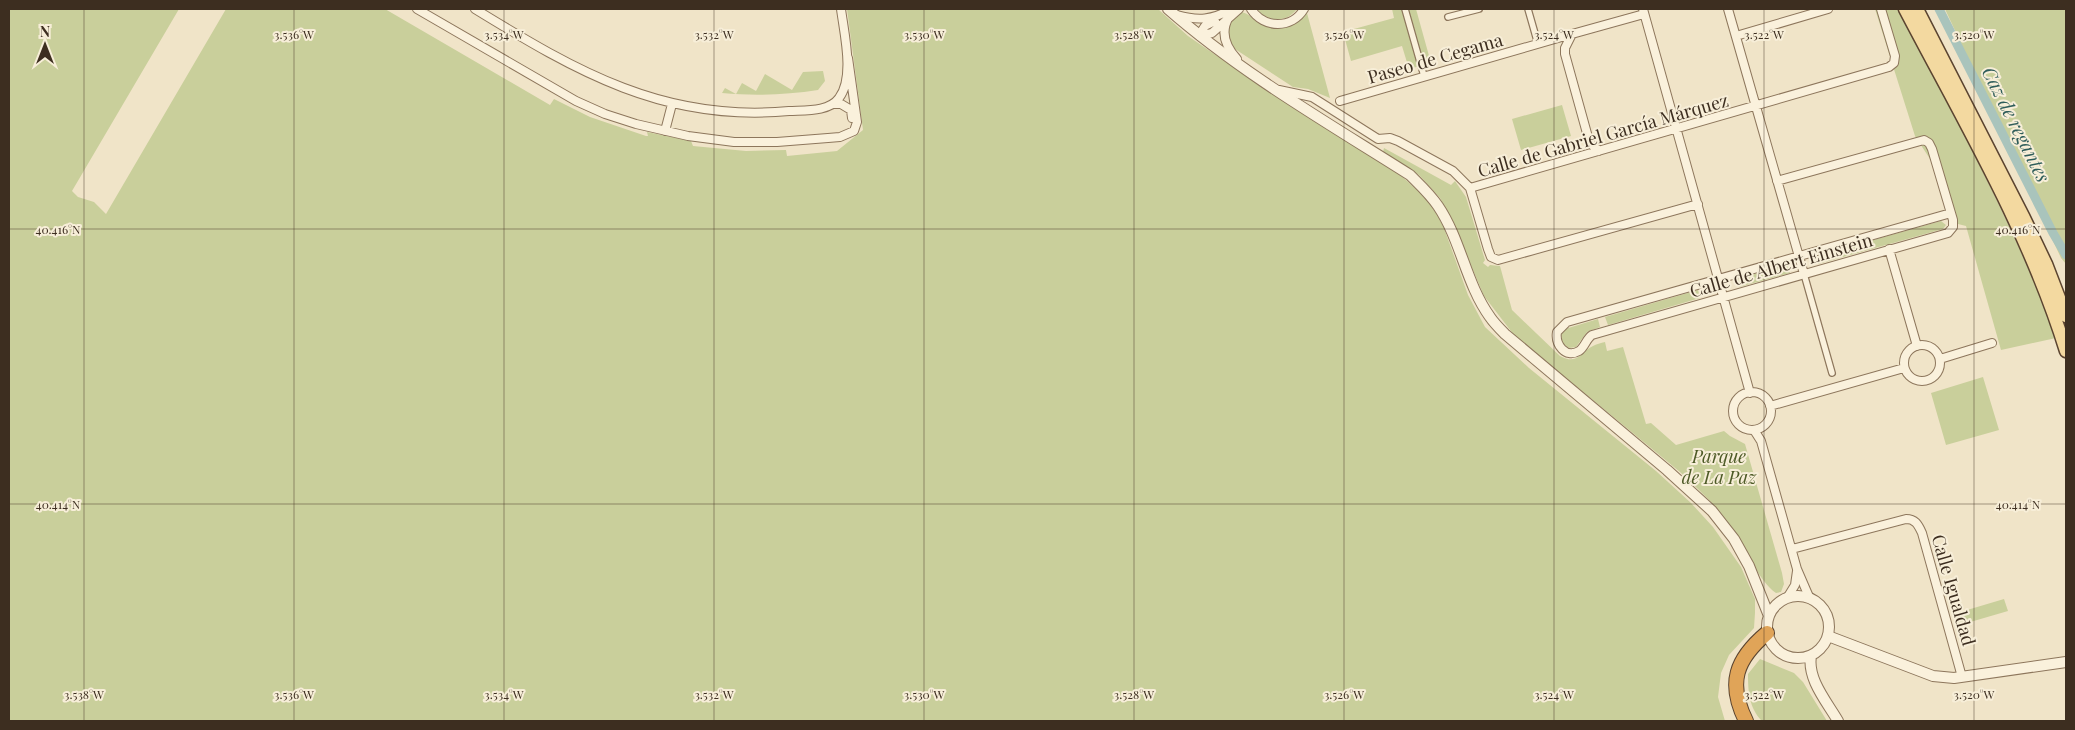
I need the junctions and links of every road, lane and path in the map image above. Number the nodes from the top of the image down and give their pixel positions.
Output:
1 (417, 9) edge
2 (475, 9) edge
3 (841, 9) edge
4 (1239, 9) edge
5 (1252, 9) edge
6 (1304, 9) edge
7 (1405, 9) edge
8 (1478, 9) edge
9 (1528, 9) edge
10 (1728, 9) edge
11 (1828, 9) edge
12 (1881, 9) edge
13 (1905, 9) edge
14 (1917, 9) edge
15 (1171, 11) edge
16 (1644, 11) edge
17 (1228, 13) edge
18 (1448, 18) dead end
19 (1572, 34) junction
20 (1199, 35) junction
21 (1736, 36) junction
22 (1538, 44) junction
23 (848, 61) junction
24 (1245, 68) junction
25 (1424, 76) junction
26 (1275, 88) junction
27 (1340, 101) dead end
28 (672, 104) junction
29 (833, 104) junction
30 (1756, 107) junction
31 (1676, 129) junction
32 (665, 131) junction
33 (849, 134) junction
34 (1600, 151) junction
35 (1777, 181) junction
36 (1470, 188) junction
37 (1698, 204) junction
38 (1951, 213) junction
39 (1889, 249) junction
40 (1799, 256) junction
41 (1804, 274) junction
42 (1719, 279) junction
43 (1724, 297) junction
44 (2066, 316) edge
45 (1992, 342) dead end
46 (1917, 346) junction
47 (2066, 351) edge
48 (1940, 359) junction
49 (1904, 368) junction
50 (1832, 373) dead end
51 (1750, 392) junction
52 (1770, 406) junction
53 (1758, 429) junction
54 (1792, 550) junction
55 (1750, 566) junction
56 (1798, 569) junction
57 (1810, 599) junction
58 (1785, 600) junction
59 (1769, 616) junction
60 (1768, 632) junction
61 (1828, 636) junction
62 (1811, 656) junction
63 (1794, 658) junction
64 (2063, 660) edge
65 (1962, 677) junction
66 (1814, 680) junction
67 (1746, 721) edge
68 (1838, 721) edge

1 - 32 street
2 - 28 street
3 - 23 street
4 - 17 street
5 - 6 street
7 - 25 street
8 - 18 street
9 - 22 street
10 - 21 street
11 - 21 street
12 - 30 street, Calle de Gabriel García Márquez
13 - 47 main road
14 - 44 main road
15 - 17 street
15 - 20 street
16 - 19 street, Paseo de Cegama
16 - 31 street
17 - 20 street
17 - 24 street
19 - 22 street, Paseo de Cegama
19 - 34 street
20 - 24 street
21 - 30 street
22 - 25 street, Paseo de Cegama
23 - 29 street
23 - 33 street
24 - 26 street
25 - 27 street, Paseo de Cegama
26 - 36 street, Calle de Gabriel García Márquez
26 - 55 street
28 - 29 street
28 - 32 street
29 - 33 street
30 - 31 street, Calle de Gabriel García Márquez
30 - 35 street
31 - 34 street, Calle de Gabriel García Márquez
31 - 37 street
32 - 33 street
34 - 36 street, Calle de Gabriel García Márquez
35 - 38 street
35 - 40 street
36 - 37 street
37 - 42 street
38 - 39 street, Calle de Albert Einstein
38 - 40 street, Calle de Albert Einstein
39 - 41 street, Calle de Albert Einstein
39 - 46 street
40 - 41 street
40 - 42 street, Calle de Albert Einstein
41 - 43 street, Calle de Albert Einstein
41 - 50 street
42 - 43 street
42 - 43 street, Calle de Albert Einstein
43 - 51 street
45 - 48 street
46 - 48 street
46 - 49 street
48 - 49 street
49 - 52 street
51 - 52 street
51 - 53 street
52 - 53 street
53 - 54 street
54 - 56 street
54 - 65 street, Calle Igualdad
55 - 58 street
55 - 59 street
56 - 57 street
56 - 58 street
57 - 58 street
57 - 61 street
58 - 59 street
59 - 60 street
60 - 63 street
60 - 67 highway
61 - 62 street
61 - 65 street
62 - 63 street
62 - 66 street
63 - 66 street
64 - 65 street
66 - 68 street

